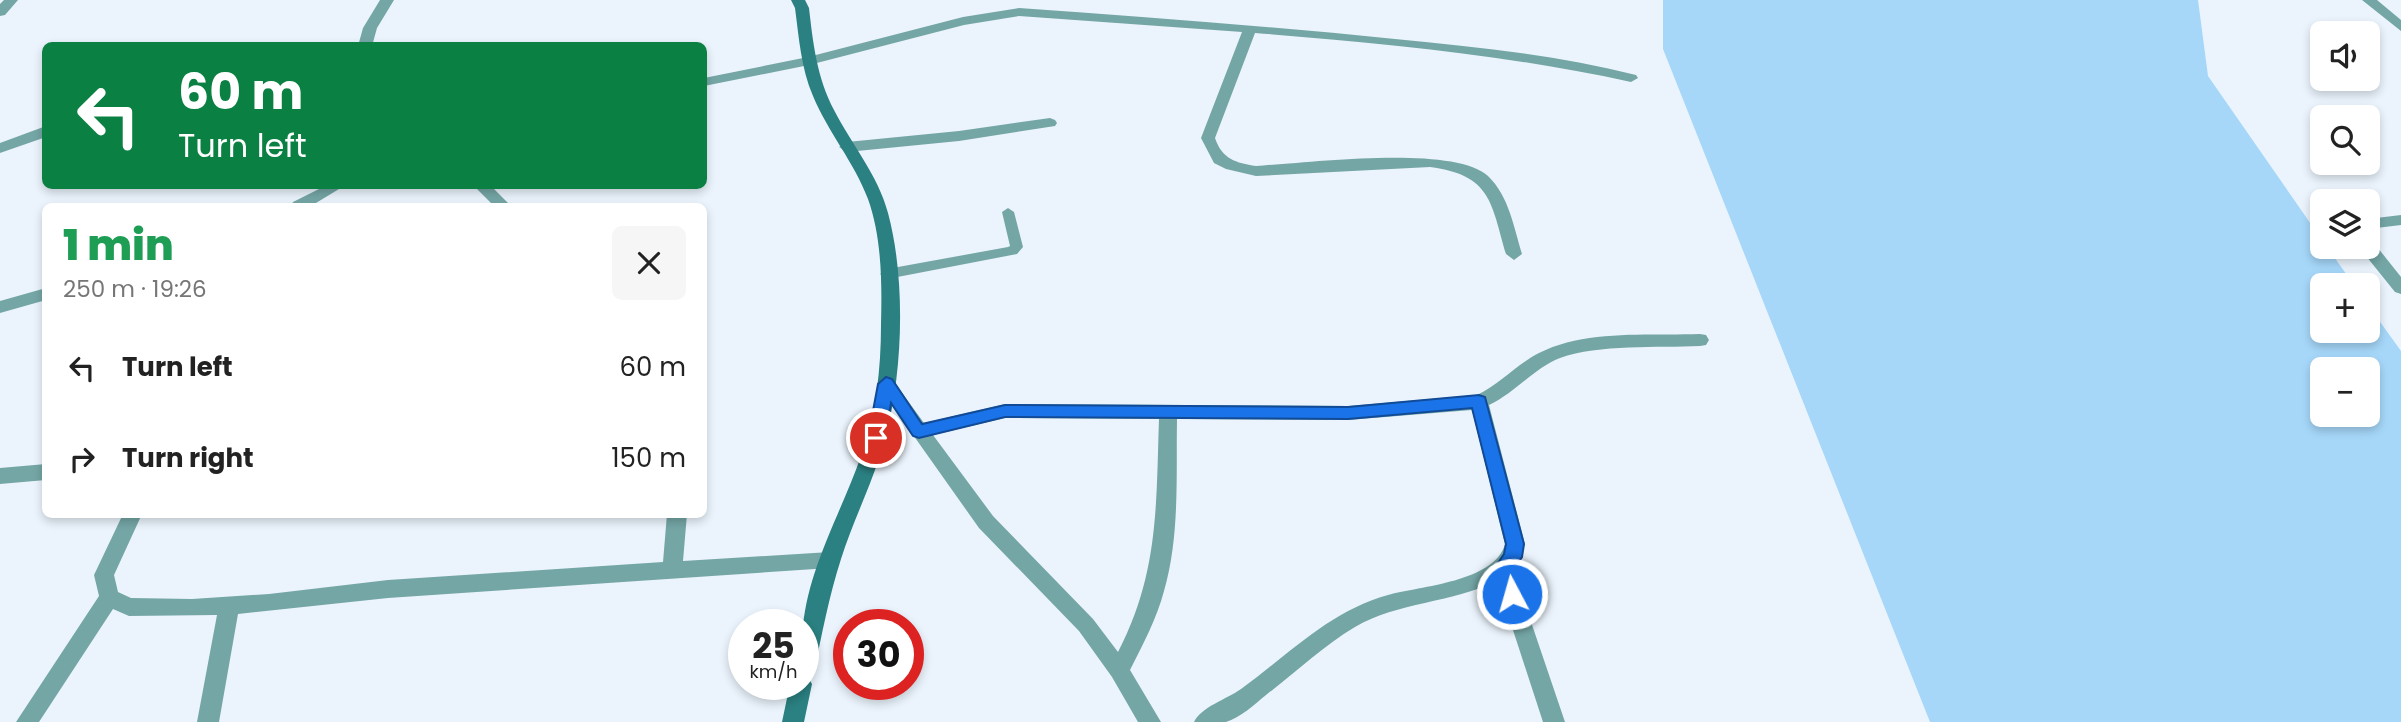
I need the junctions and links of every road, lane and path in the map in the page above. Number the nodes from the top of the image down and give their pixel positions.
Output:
1 (10, 0) edge
2 (387, 0) edge
3 (798, 0) edge
4 (2370, 0) edge
5 (0, 12) edge
6 (2401, 27) edge
7 (1250, 29) junction
8 (366, 42) edge
9 (809, 61) junction
10 (1631, 78) dead end
11 (707, 81) edge
12 (1050, 123) dead end
13 (42, 132) edge
14 (847, 147) junction
15 (0, 148) edge
16 (330, 189) edge
17 (485, 189) edge
18 (305, 203) edge
19 (500, 203) edge
20 (1008, 212) dead end
21 (2401, 220) edge
22 (2380, 223) edge
23 (1514, 254) dead end
24 (2378, 259) edge
25 (887, 274) junction
26 (2400, 287) edge
27 (42, 295) edge
28 (0, 307) edge
29 (1700, 340) dead end
30 (886, 384) junction
31 (1479, 401) junction
32 (1168, 413) junction
33 (919, 431) junction
34 (42, 472) edge
35 (0, 476) edge
36 (132, 518) edge
37 (677, 518) edge
38 (831, 560) junction
39 (1503, 569) junction
40 (672, 571) junction
41 (108, 597) junction
42 (229, 605) junction
43 (819, 609) edge
44 (1119, 670) junction
45 (797, 700) edge
46 (27, 722) edge
47 (208, 722) edge
48 (793, 722) edge
49 (1150, 722) edge
50 (1205, 722) edge
51 (1554, 722) edge

1 - 5 street
2 - 8 street
3 - 9 main road
4 - 6 street
7 - 9 street
7 - 10 street
7 - 23 street
9 - 11 street
9 - 14 main road
12 - 14 street
13 - 15 street
14 - 25 main road
16 - 18 street
17 - 19 street
20 - 25 lane
21 - 22 street
24 - 26 street
25 - 30 main road
27 - 28 street
29 - 31 street
30 - 33 street
30 - 38 main road
31 - 32 street
31 - 39 street
32 - 33 street
32 - 44 street
33 - 44 street
34 - 35 street
36 - 41 street
37 - 40 street
38 - 40 street
38 - 43 main road
39 - 50 street
39 - 51 street
40 - 42 street
41 - 42 street
41 - 46 street
42 - 47 street
44 - 49 street
45 - 48 main road

